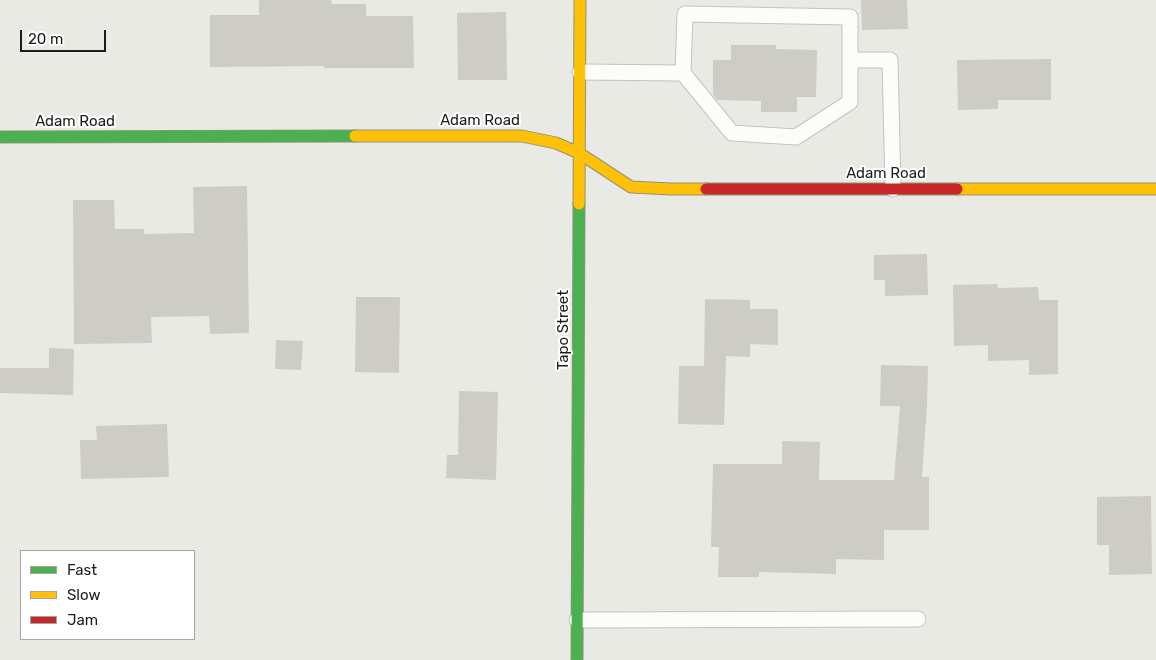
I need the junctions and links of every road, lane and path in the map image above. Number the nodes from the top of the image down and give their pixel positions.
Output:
1 (580, 0) edge
2 (850, 60) junction
3 (580, 72) junction
4 (683, 73) junction
5 (0, 137) edge
6 (580, 153) junction
7 (893, 189) junction
8 (1156, 189) edge
9 (918, 619) dead end
10 (578, 620) junction
11 (577, 660) edge

1 - 3 street, Tapo Street
2 - 4 lane
2 - 4 lane
2 - 7 lane
3 - 4 lane
3 - 6 street, Tapo Street
5 - 6 street, Adam Road
6 - 7 street, Adam Road
6 - 10 street, Tapo Street
7 - 8 street, Adam Road
9 - 10 lane
10 - 11 street, Tapo Street

